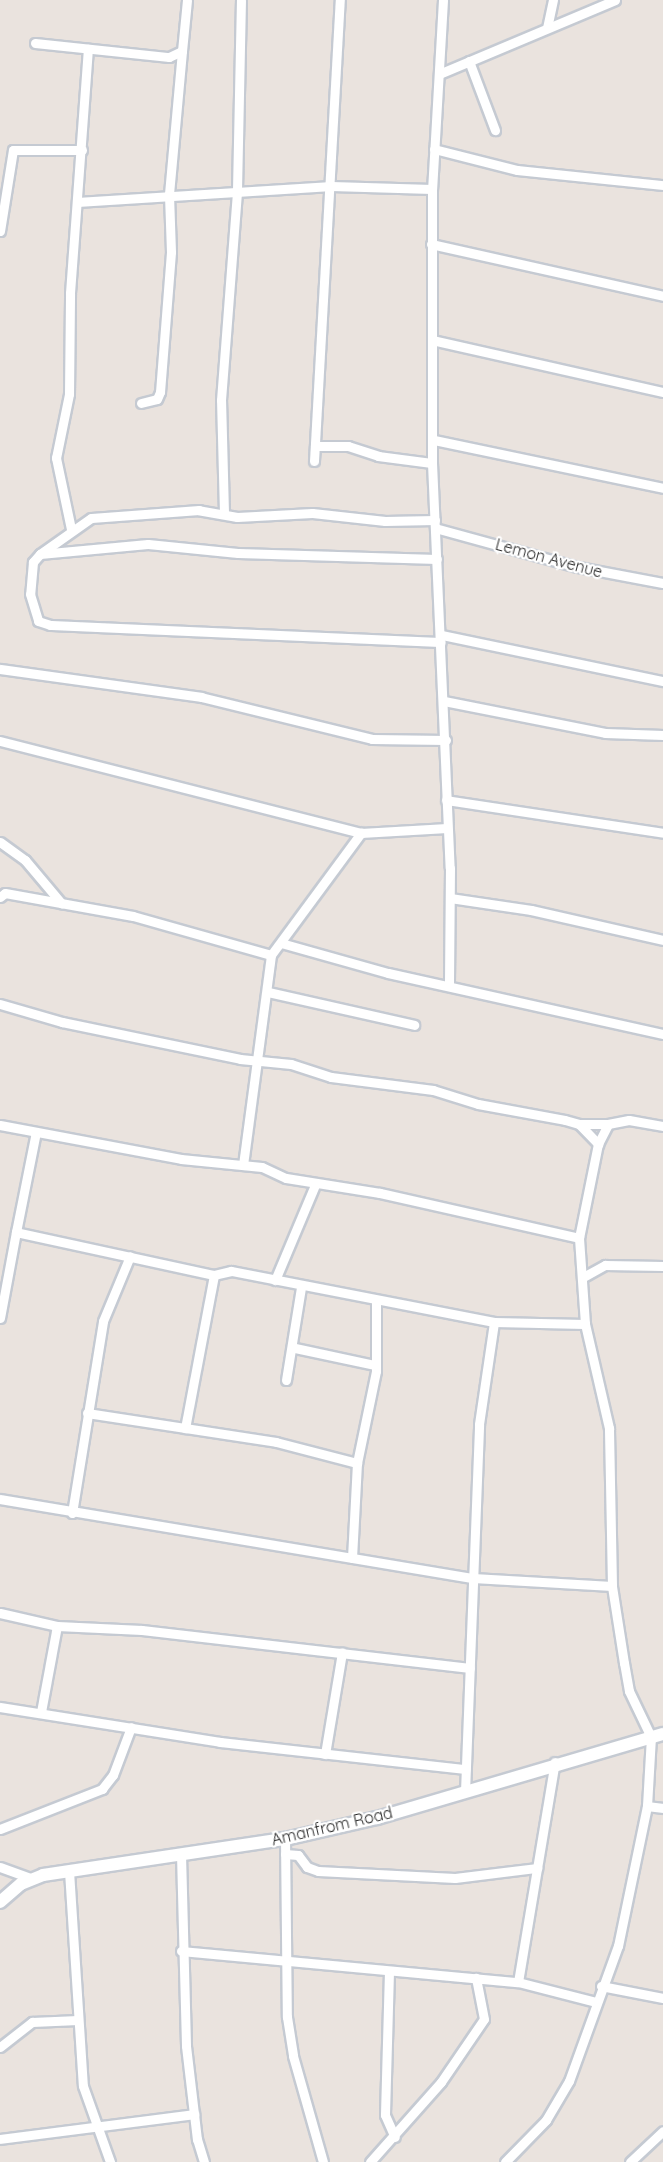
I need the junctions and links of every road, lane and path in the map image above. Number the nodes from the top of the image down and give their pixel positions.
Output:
1 (187, 0) edge
2 (241, 0) edge
3 (340, 0) edge
4 (442, 0) edge
5 (553, 0) edge
6 (615, 0) edge
7 (547, 28) junction
8 (35, 43) dead end
9 (88, 49) junction
10 (182, 51) junction
11 (470, 61) junction
12 (439, 74) junction
13 (495, 130) dead end
14 (434, 149) junction
15 (82, 150) junction
16 (663, 185) edge
17 (331, 186) junction
18 (432, 189) junction
19 (237, 190) junction
20 (169, 194) junction
21 (77, 202) junction
22 (0, 231) edge
23 (431, 244) junction
24 (663, 296) edge
25 (432, 340) junction
26 (663, 392) edge
27 (141, 403) dead end
28 (434, 440) junction
29 (315, 446) junction
30 (314, 461) dead end
31 (432, 463) junction
32 (663, 488) edge
33 (224, 513) junction
34 (435, 524) junction
35 (71, 529) junction
36 (39, 554) junction
37 (437, 559) junction
38 (663, 583) edge
39 (441, 638) junction
40 (0, 669) edge
41 (663, 681) edge
42 (444, 701) junction
43 (663, 735) edge
44 (446, 740) junction
45 (0, 741) edge
46 (446, 800) junction
47 (447, 828) junction
48 (361, 833) junction
49 (663, 833) edge
50 (0, 842) edge
51 (2, 894) edge
52 (450, 898) junction
53 (62, 904) junction
54 (663, 940) edge
55 (280, 944) junction
56 (271, 955) junction
57 (449, 985) junction
58 (268, 992) junction
59 (0, 1004) edge
60 (414, 1025) dead end
61 (663, 1034) edge
62 (258, 1061) junction
63 (579, 1124) junction
64 (608, 1124) junction
65 (0, 1125) edge
66 (663, 1126) edge
67 (36, 1132) junction
68 (598, 1144) junction
69 (243, 1165) junction
70 (315, 1185) junction
71 (16, 1232) junction
72 (579, 1238) junction
73 (130, 1256) junction
74 (663, 1266) edge
75 (587, 1267) junction
76 (214, 1275) junction
77 (275, 1280) junction
78 (301, 1287) junction
79 (376, 1302) junction
80 (0, 1318) edge
81 (494, 1322) junction
82 (585, 1324) junction
83 (295, 1348) junction
84 (375, 1365) junction
85 (286, 1380) dead end
86 (87, 1413) junction
87 (185, 1428) junction
88 (357, 1462) junction
89 (0, 1499) edge
90 (72, 1514) junction
91 (352, 1558) junction
92 (473, 1578) junction
93 (612, 1586) junction
94 (0, 1613) edge
95 (57, 1626) junction
96 (342, 1652) junction
97 (470, 1668) junction
98 (0, 1707) edge
99 (41, 1713) junction
100 (131, 1727) junction
101 (657, 1735) edge
102 (325, 1754) junction
103 (555, 1762) junction
104 (466, 1769) junction
105 (465, 1792) junction
106 (646, 1806) junction
107 (663, 1808) edge
108 (0, 1829) edge
109 (285, 1839) junction
110 (181, 1854) junction
111 (285, 1854) junction
112 (0, 1867) edge
113 (537, 1868) junction
114 (69, 1871) junction
115 (31, 1878) junction
116 (0, 1902) edge
117 (181, 1951) junction
118 (284, 1961) junction
119 (388, 1971) junction
120 (476, 1978) junction
121 (518, 1982) junction
122 (601, 1986) junction
123 (663, 1998) edge
124 (596, 2002) junction
125 (78, 2020) junction
126 (0, 2047) edge
127 (194, 2114) junction
128 (98, 2127) junction
129 (663, 2131) edge
130 (395, 2137) junction
131 (0, 2139) edge
132 (110, 2162) edge
133 (204, 2162) edge
134 (323, 2162) edge
135 (370, 2162) edge
136 (505, 2162) edge
137 (630, 2162) edge

1 - 10 street
2 - 19 street
3 - 17 street
4 - 12 street
5 - 7 street
6 - 7 street
7 - 11 street
8 - 9 street
9 - 10 street
9 - 15 street
10 - 20 street
11 - 12 street
11 - 13 street
12 - 14 street
14 - 16 street
14 - 18 street
15 - 21 street
15 - 22 street
17 - 18 street
17 - 19 street
17 - 29 street
18 - 23 street
19 - 20 street
19 - 33 street
20 - 21 street
20 - 27 street
21 - 35 street
23 - 24 street
23 - 25 street
25 - 26 street
25 - 28 street
28 - 31 street
28 - 32 street
29 - 30 street
29 - 31 street
31 - 34 street
33 - 34 street, Lemon Avenue
33 - 35 street, Lemon Avenue
34 - 37 street
34 - 38 street, Lemon Avenue
35 - 36 street, Lemon Avenue
36 - 37 street
36 - 39 street
37 - 39 street
39 - 41 street
39 - 42 street
40 - 44 street
42 - 43 street
42 - 44 street
44 - 46 street
45 - 48 street
46 - 47 street
46 - 49 street
47 - 48 street
47 - 52 street
48 - 55 street
50 - 53 street
51 - 53 street
52 - 54 street
52 - 57 street
53 - 56 street
55 - 56 street
55 - 57 street
56 - 58 street
57 - 61 street
58 - 60 street
58 - 62 street
59 - 62 street
62 - 63 street
62 - 69 street
63 - 64 street
63 - 68 street
64 - 66 street
64 - 68 street
65 - 67 street
67 - 69 street
67 - 71 street
68 - 72 street
69 - 70 street
70 - 72 street
70 - 77 street
71 - 73 street
71 - 80 street
72 - 75 street
73 - 76 street
73 - 86 street
74 - 75 street
75 - 82 street
76 - 77 street
76 - 87 street
77 - 78 street
78 - 79 street
78 - 83 street
79 - 81 street
79 - 84 street
81 - 82 street
81 - 92 street
82 - 93 street
83 - 84 street
83 - 85 street
84 - 88 street
86 - 87 street
86 - 90 street
87 - 88 street
88 - 91 street
89 - 90 street
90 - 91 street
91 - 92 street
92 - 93 street
92 - 97 street
93 - 101 street
94 - 95 street
95 - 96 street
95 - 99 street
96 - 97 street
96 - 102 street
97 - 104 street
98 - 99 street
99 - 100 street
100 - 102 street
100 - 108 street
101 - 103 street, Amanfrom Road
101 - 106 street
102 - 104 street
103 - 105 street, Amanfrom Road
103 - 113 street
104 - 105 street
105 - 109 street, Amanfrom Road
106 - 107 street
106 - 122 street
109 - 110 street, Amanfrom Road
109 - 111 street
110 - 114 street, Amanfrom Road
110 - 117 street
111 - 113 street
111 - 118 street
112 - 115 street
113 - 121 street
114 - 115 street, Amanfrom Road
114 - 125 street
115 - 116 street, Amanfrom Road
117 - 118 street
117 - 127 street
118 - 119 street
118 - 134 street
119 - 120 street
119 - 130 street
120 - 121 street
120 - 130 street
121 - 124 street
122 - 123 street
122 - 124 street
124 - 136 street
125 - 126 street
125 - 128 street
127 - 128 street
127 - 133 street
128 - 131 street
128 - 132 street
129 - 137 street
130 - 135 street

